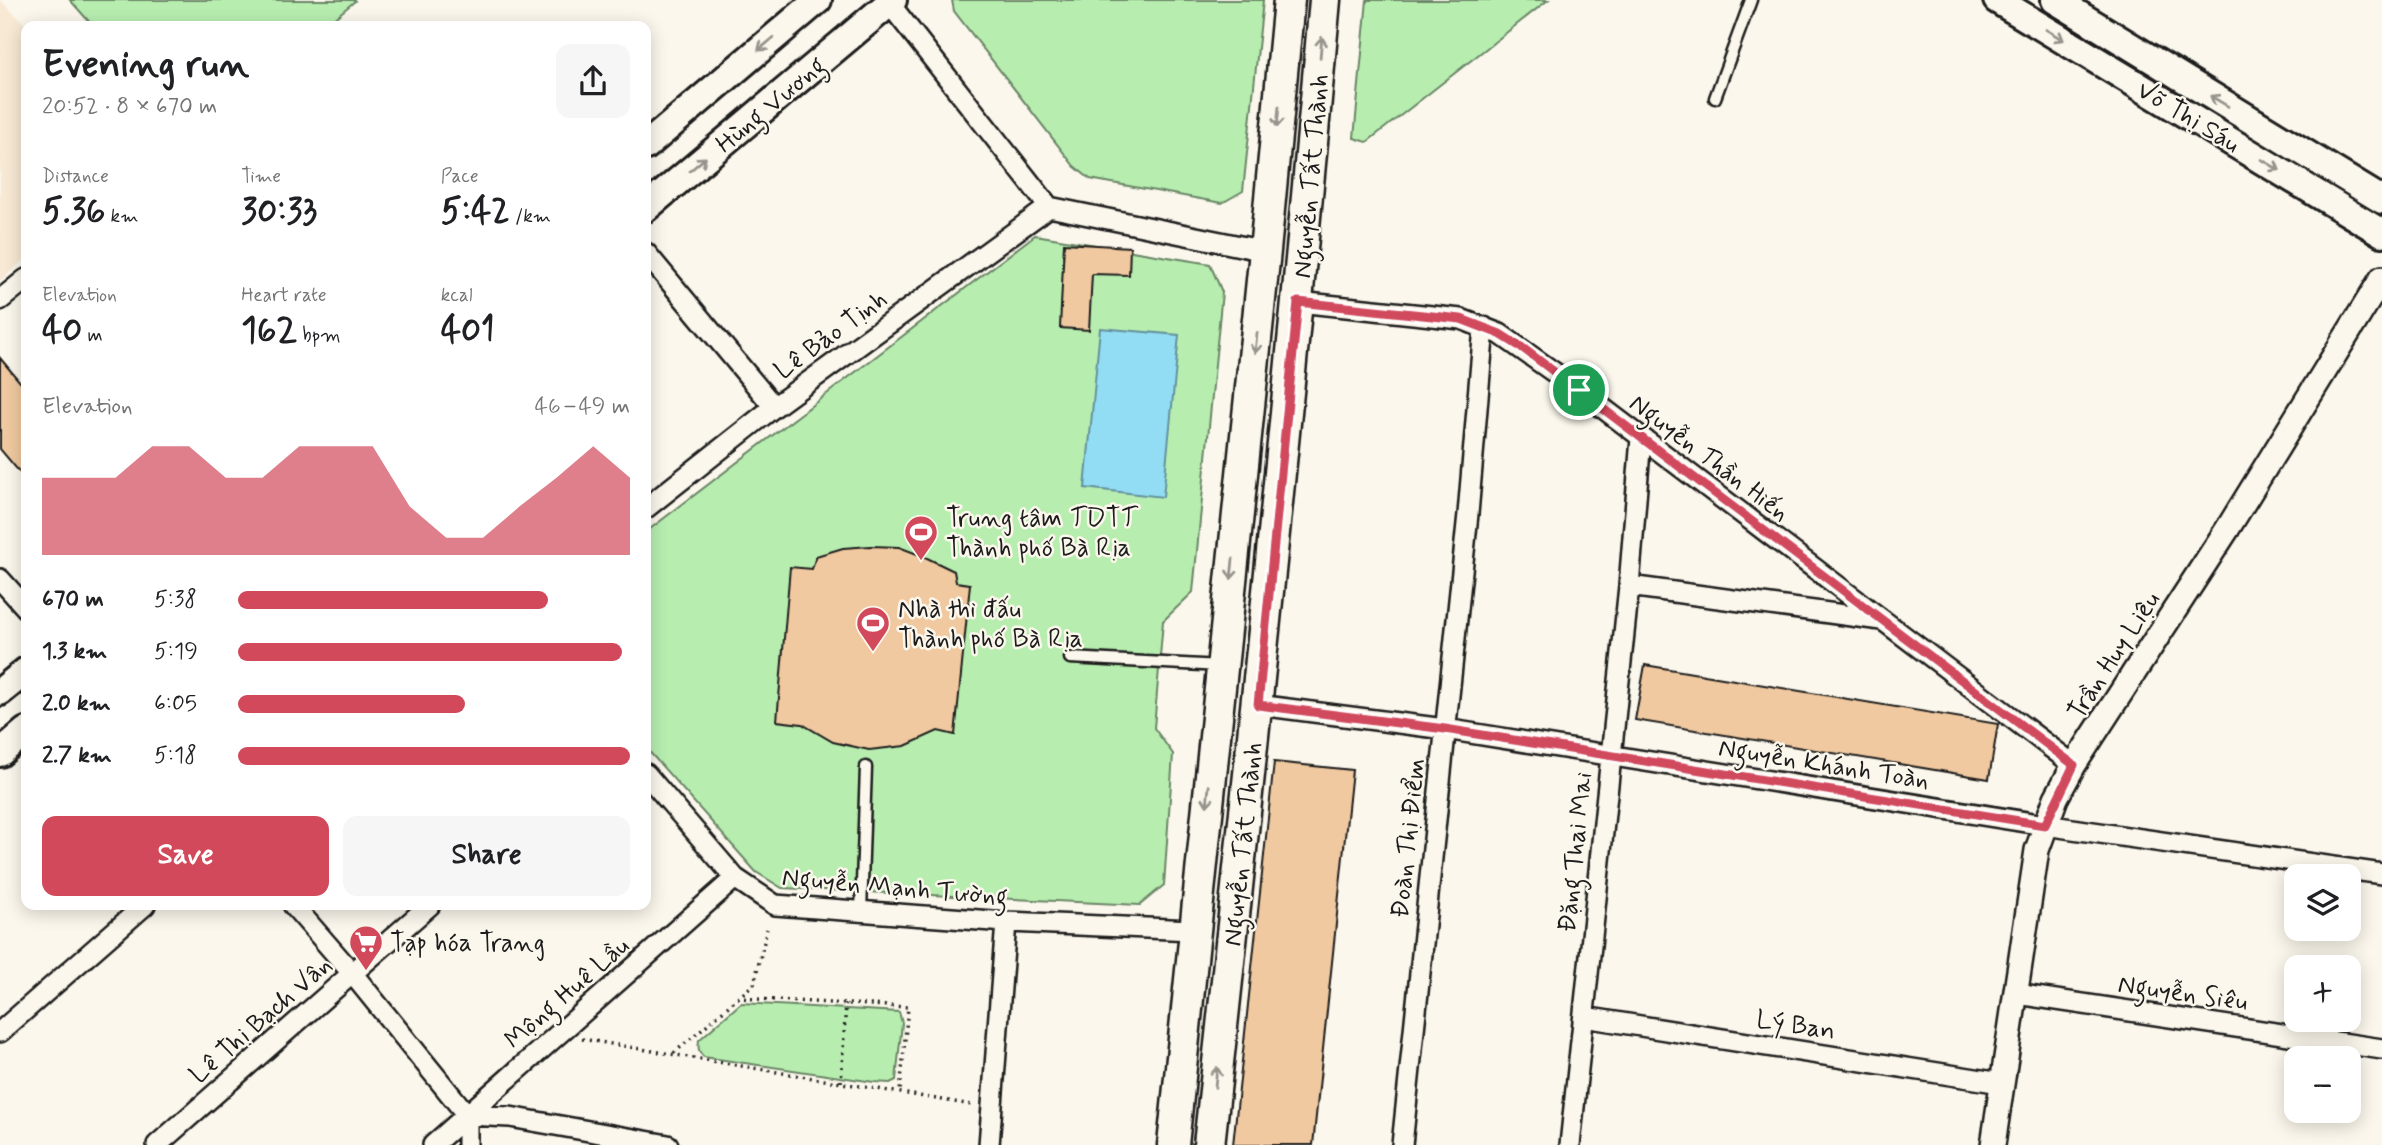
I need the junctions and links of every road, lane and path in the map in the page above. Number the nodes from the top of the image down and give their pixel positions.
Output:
1 (818, 0) edge
2 (1289, 0) edge
3 (1325, 0) edge
4 (1751, 0) edge
5 (1997, 0) edge
6 (2055, 0) edge
7 (891, 2) edge
8 (1715, 98) dead end
9 (651, 142) edge
10 (2382, 200) edge
11 (651, 204) edge
12 (1048, 207) junction
13 (2382, 233) edge
14 (1265, 251) junction
15 (651, 259) edge
16 (2382, 278) edge
17 (21, 283) edge
18 (0, 300) edge
19 (1298, 302) junction
20 (1484, 327) junction
21 (774, 407) junction
22 (1641, 438) junction
23 (651, 504) edge
24 (0, 579) edge
25 (1629, 586) junction
26 (21, 602) edge
27 (1883, 620) junction
28 (1070, 658) dead end
29 (1221, 666) junction
30 (21, 675) edge
31 (0, 692) edge
32 (1258, 705) junction
33 (1445, 729) junction
34 (21, 735) edge
35 (0, 753) edge
36 (1610, 755) junction
37 (2074, 765) junction
38 (866, 767) dead end
39 (651, 780) edge
40 (2045, 825) junction
41 (2382, 874) edge
42 (735, 878) junction
43 (139, 910) edge
44 (297, 910) edge
45 (424, 910) edge
46 (861, 913) junction
47 (1006, 922) junction
48 (767, 929) dead end
49 (1193, 930) junction
50 (352, 973) junction
51 (2017, 994) junction
52 (737, 998) junction
53 (846, 1004) junction
54 (1584, 1017) junction
55 (0, 1032) edge
56 (556, 1034) junction
57 (2382, 1049) edge
58 (673, 1054) junction
59 (841, 1082) junction
60 (2001, 1083) junction
61 (900, 1092) junction
62 (992, 1109) junction
63 (467, 1115) junction
64 (658, 1144) edge
65 (157, 1145) edge
66 (433, 1145) edge
67 (467, 1145) edge
68 (989, 1145) edge
69 (1173, 1145) edge
70 (1209, 1145) edge
71 (1402, 1145) edge
72 (1570, 1145) edge
73 (1993, 1145) edge

1 -> 9 main road, Hùng Vương
2 -> 14 main road, Nguyễn Tất Thành
19 -> 3 main road, Nguyễn Tất Thành
4 - 8 lane
5 -> 13 main road, Võ Thị Sáu
10 -> 6 main road, Võ Thị Sáu
11 -> 7 main road, Hùng Vương
7 - 12 street
12 - 14 street
12 - 21 street, Lê Bảo Tịnh
14 -> 29 main road, Nguyễn Tất Thành
15 - 21 street
16 - 37 street, Trần Huy Liệu
17 - 18 street
19 - 20 street, Nguyễn Thần Hiến
19 - 32 main road, Nguyễn Tất Thành
20 - 22 street, Nguyễn Thần Hiến
20 - 33 street, Đoàn Thị Điểm
21 - 23 street, Lê Bảo Tịnh
22 - 25 street, Đặng Thai Mai
22 - 27 street, Nguyễn Thần Hiến
24 - 26 street
25 - 27 street, Nguyễn Thần Hiến
25 - 36 street, Đặng Thai Mai
27 - 37 street, Nguyễn Thần Hiến
28 - 29 lane
29 -> 49 main road, Nguyễn Tất Thành
30 - 31 main road
32 - 33 street, Nguyễn Khánh Toàn
70 -> 32 main road, Nguyễn Tất Thành
33 - 36 street, Nguyễn Khánh Toàn
33 - 71 street, Đoàn Thị Điểm
34 - 35 main road
36 - 40 street, Nguyễn Khánh Toàn
36 - 54 street, Đặng Thai Mai
37 - 40 street, Trần Huy Liệu
38 - 46 lane
39 - 42 street, Nguyễn Mạnh Tường
40 - 41 street, Nguyễn Khánh Toàn
40 - 51 street, Trần Huy Liệu
42 - 46 street, Nguyễn Mạnh Tường
42 - 56 street, Mộng Huê Lầu
43 - 55 street
44 - 50 street
45 - 50 street, Lê Thị Bạch Vân
46 - 47 street, Nguyễn Mạnh Tường
47 - 49 street, Nguyễn Mạnh Tường
47 - 62 street
48 - 52 path
49 - 69 main road, Nguyễn Tất Thành
50 - 63 street
50 - 65 street, Lê Thị Bạch Vân
51 - 57 street, Nguyễn Siêu
51 - 60 street, Trần Huy Liệu
52 - 53 path
52 - 58 path
53 - 59 path
53 - 61 path
54 - 60 street, Lý Ban
54 - 72 street, Đặng Thai Mai
56 - 58 path
56 - 63 street, Mộng Huê Lầu
58 - 59 path
59 - 61 path
60 - 73 street, Trần Huy Liệu
61 - 62 path
62 - 68 street
63 - 64 street
63 - 66 street, Mộng Huê Lầu
63 - 67 street

